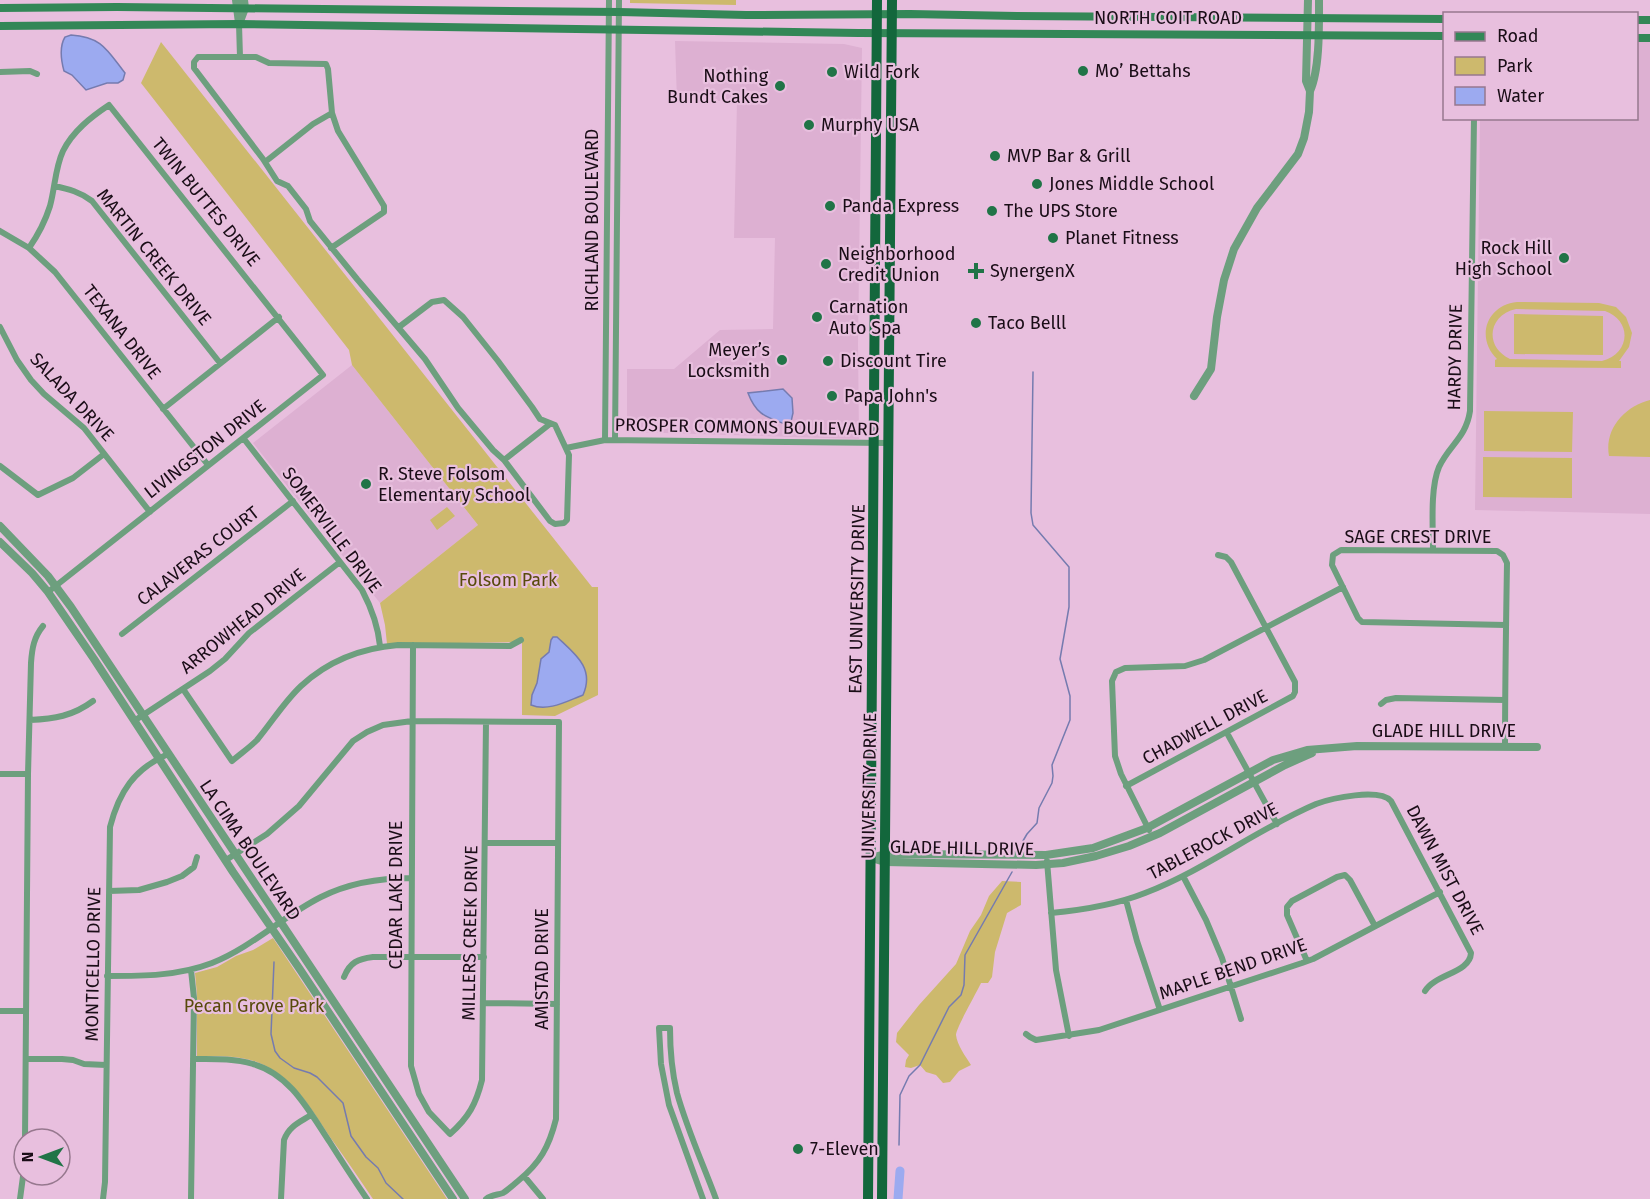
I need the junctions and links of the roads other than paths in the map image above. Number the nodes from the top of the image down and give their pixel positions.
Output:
1 (609, 0) edge
2 (619, 0) edge
3 (877, 0) edge
4 (892, 0) edge
5 (1308, 0) edge
6 (1319, 0) edge
7 (240, 4) edge
8 (0, 8) edge
9 (402, 10) junction
10 (490, 11) junction
11 (609, 12) junction
12 (619, 12) junction
13 (876, 14) junction
14 (892, 14) junction
15 (746, 15) junction
16 (1062, 16) junction
17 (1176, 17) junction
18 (1307, 18) junction
19 (1319, 18) junction
20 (1443, 19) edge
21 (239, 24) junction
22 (0, 26) edge
23 (402, 27) junction
24 (491, 28) junction
25 (609, 29) junction
26 (619, 30) junction
27 (746, 31) junction
28 (876, 32) junction
29 (892, 32) junction
30 (1062, 33) junction
31 (1177, 34) junction
32 (1307, 35) junction
33 (1318, 35) junction
34 (1443, 36) edge
35 (240, 57) junction
36 (0, 72) edge
37 (37, 74) dead end
38 (1310, 91) junction
39 (332, 113) junction
40 (1474, 120) edge
41 (265, 162) junction
42 (54, 186) junction
43 (0, 231) edge
44 (28, 248) junction
45 (331, 248) junction
46 (279, 317) junction
47 (0, 327) edge
48 (399, 327) junction
49 (220, 363) junction
50 (1194, 396) dead end
51 (163, 409) junction
52 (550, 424) junction
53 (244, 439) junction
54 (605, 440) junction
55 (615, 440) junction
56 (874, 443) junction
57 (888, 443) junction
58 (566, 448) junction
59 (104, 454) junction
60 (504, 460) junction
61 (208, 465) junction
62 (0, 466) edge
63 (292, 501) junction
64 (150, 512) junction
65 (1, 528) edge
66 (0, 542) edge
67 (1433, 550) junction
68 (1218, 555) dead end
69 (340, 562) junction
70 (55, 586) junction
71 (1343, 587) junction
72 (48, 592) junction
73 (1506, 625) junction
74 (44, 626) dead end
75 (1266, 628) junction
76 (122, 634) dead end
77 (521, 640) dead end
78 (413, 645) junction
79 (380, 646) junction
80 (183, 689) junction
81 (1505, 700) junction
82 (93, 701) dead end
83 (1381, 704) dead end
84 (143, 715) junction
85 (30, 720) junction
86 (134, 721) junction
87 (412, 721) junction
88 (486, 722) junction
89 (1227, 733) junction
90 (1505, 747) junction
91 (1537, 747) dead end
92 (1316, 750) junction
93 (168, 754) junction
94 (159, 758) junction
95 (1249, 773) junction
96 (0, 774) edge
97 (28, 774) junction
98 (1254, 782) junction
99 (1126, 786) junction
100 (1387, 797) joint
101 (1277, 824) junction
102 (1147, 828) junction
103 (1152, 836) junction
104 (486, 843) junction
105 (558, 843) junction
106 (236, 855) junction
107 (1046, 855) junction
108 (197, 857) dead end
109 (871, 858) junction
110 (885, 858) junction
111 (226, 860) junction
112 (1047, 864) junction
113 (1184, 876) junction
114 (411, 878) junction
115 (109, 891) junction
116 (1440, 892) junction
117 (1126, 900) junction
118 (1051, 913) junction
119 (281, 922) junction
120 (1375, 926) junction
121 (272, 929) junction
122 (410, 957) junction
123 (484, 957) junction
124 (1307, 961) junction
125 (191, 970) junction
126 (107, 976) junction
127 (344, 977) dead end
128 (1231, 986) junction
129 (1425, 991) dead end
130 (484, 1003) junction
131 (557, 1004) junction
132 (1160, 1010) junction
133 (0, 1011) edge
134 (25, 1011) junction
135 (1241, 1019) dead end
136 (1026, 1034) dead end
137 (1069, 1036) junction
138 (26, 1059) junction
139 (193, 1059) junction
140 (106, 1065) junction
141 (311, 1115) junction
142 (25, 1127) edge
143 (450, 1134) joint
144 (524, 1176) junction
145 (500, 1196) edge
146 (103, 1199) edge
147 (191, 1199) edge
148 (281, 1199) edge
149 (367, 1199) edge
150 (453, 1199) edge
151 (465, 1199) edge
152 (486, 1199) edge
153 (543, 1199) edge
154 (703, 1199) edge
155 (716, 1199) edge
156 (868, 1199) edge
157 (882, 1199) edge

1 - 11 street, RICHLAND BOULEVARD
2 - 12 street, RICHLAND BOULEVARD
3 - 13 highway, EAST UNIVERSITY DRIVE
4 - 14 highway, UNIVERSITY DRIVE
5 - 18 street
6 - 19 street
7 - 8 main road, NORTH COIT ROAD
7 - 9 main road, NORTH COIT ROAD
7 - 21 street
9 - 10 main road, NORTH COIT ROAD
9 - 23 main road
10 - 11 main road, NORTH COIT ROAD
10 - 24 main road
11 - 12 main road, NORTH COIT ROAD
11 - 25 street, RICHLAND BOULEVARD
12 - 15 main road, NORTH COIT ROAD
12 - 26 street, RICHLAND BOULEVARD
13 - 14 main road, NORTH COIT ROAD
13 - 15 main road, NORTH COIT ROAD
13 - 28 highway, EAST UNIVERSITY DRIVE
14 - 16 main road, NORTH COIT ROAD
14 - 29 highway, UNIVERSITY DRIVE
15 - 27 main road
16 - 17 main road, NORTH COIT ROAD
16 - 30 main road
17 - 18 main road, NORTH COIT ROAD
17 - 31 main road
18 - 19 main road, NORTH COIT ROAD
18 - 32 street
19 - 20 main road, NORTH COIT ROAD
19 - 33 street
21 - 22 main road, NORTH COIT ROAD
21 - 23 main road, NORTH COIT ROAD
21 - 35 street
23 - 24 main road, NORTH COIT ROAD
24 - 25 main road, NORTH COIT ROAD
25 - 26 main road, NORTH COIT ROAD
25 - 54 street, RICHLAND BOULEVARD
26 - 27 main road, NORTH COIT ROAD
26 - 55 street, RICHLAND BOULEVARD
27 - 28 main road, NORTH COIT ROAD
28 - 29 main road, NORTH COIT ROAD
28 - 56 highway, EAST UNIVERSITY DRIVE
29 - 30 main road, NORTH COIT ROAD
29 - 57 highway, UNIVERSITY DRIVE
30 - 31 main road, NORTH COIT ROAD
31 - 32 main road, NORTH COIT ROAD
32 - 33 main road, NORTH COIT ROAD
32 - 38 street
33 - 34 main road, NORTH COIT ROAD
33 - 38 street
35 - 39 street
35 - 41 street
36 - 37 street
38 - 50 street
39 - 41 street
39 - 45 street
40 - 67 street, HARDY DRIVE
41 - 45 street
42 - 44 street
42 - 46 street, TWIN BUTTES DRIVE
42 - 49 street, MARTIN CREEK DRIVE
43 - 44 street, TEXANA DRIVE
44 - 51 street, TEXANA DRIVE
45 - 48 street
46 - 49 street
46 - 53 street, LIVINGSTON DRIVE
47 - 59 street, SALADA DRIVE
48 - 52 street
48 - 60 street
49 - 51 street
51 - 61 street, TEXANA DRIVE
52 - 58 street
52 - 60 street
53 - 61 street, LIVINGSTON DRIVE
53 - 63 street, SOMERVILLE DRIVE
54 - 55 street, PROSPER COMMONS BOULEVARD
54 - 58 street, PROSPER COMMONS BOULEVARD
55 - 56 street, PROSPER COMMONS BOULEVARD
56 - 57 street, PROSPER COMMONS BOULEVARD
56 - 109 highway, EAST UNIVERSITY DRIVE
57 - 110 highway, UNIVERSITY DRIVE
58 - 60 street
59 - 62 street
59 - 64 street, SALADA DRIVE
61 - 64 street, LIVINGSTON DRIVE
63 - 69 street, SOMERVILLE DRIVE
63 - 76 street, CALAVERAS COURT
64 - 70 street, LIVINGSTON DRIVE
65 - 70 street, LA CIMA BOULEVARD
66 - 72 street, LA CIMA BOULEVARD
67 - 71 street, SAGE CREST DRIVE
67 - 73 street, SAGE CREST DRIVE
68 - 75 street
69 - 79 street, SOMERVILLE DRIVE
69 - 80 street, ARROWHEAD DRIVE
70 - 72 street, LIVINGSTON DRIVE
70 - 84 street, LA CIMA BOULEVARD
71 - 73 street
71 - 75 street
72 - 86 street, LA CIMA BOULEVARD
73 - 81 street
74 - 85 street
75 - 89 street, CHADWELL DRIVE
75 - 99 street
77 - 78 street
78 - 79 street
78 - 87 street, CEDAR LAKE DRIVE
79 - 80 street
80 - 84 street, ARROWHEAD DRIVE
81 - 83 street
81 - 90 street
82 - 85 street
84 - 86 street, ARROWHEAD DRIVE
84 - 93 street, LA CIMA BOULEVARD
85 - 97 street
86 - 94 street, LA CIMA BOULEVARD
87 - 88 street
87 - 106 street
87 - 114 street, CEDAR LAKE DRIVE
88 - 104 street, MILLERS CREEK DRIVE
88 - 105 street, AMISTAD DRIVE
89 - 95 street
89 - 99 street, CHADWELL DRIVE
90 - 91 street, GLADE HILL DRIVE
90 - 92 street, GLADE HILL DRIVE
92 - 95 street, GLADE HILL DRIVE
92 - 98 street, GLADE HILL DRIVE
93 - 94 street, MONTICELLO DRIVE
93 - 106 street, LA CIMA BOULEVARD
94 - 111 street, LA CIMA BOULEVARD
94 - 115 street, MONTICELLO DRIVE
95 - 98 street
95 - 102 street, GLADE HILL DRIVE
96 - 97 street
97 - 134 street
98 - 101 street
98 - 103 street, GLADE HILL DRIVE
99 - 102 street
100 - 101 street, TABLEROCK DRIVE
100 - 116 street, DAWN MIST DRIVE
101 - 113 street, TABLEROCK DRIVE
102 - 103 street
102 - 107 street, GLADE HILL DRIVE
103 - 112 street, GLADE HILL DRIVE
104 - 105 street
104 - 123 street, MILLERS CREEK DRIVE
105 - 131 street, AMISTAD DRIVE
106 - 111 street
106 - 119 street, LA CIMA BOULEVARD
107 - 110 street, GLADE HILL DRIVE
107 - 112 street
108 - 115 street
109 - 110 street, GLADE HILL DRIVE
109 - 156 highway, EAST UNIVERSITY DRIVE
110 - 112 street, GLADE HILL DRIVE
110 - 157 highway, UNIVERSITY DRIVE
111 - 121 street, LA CIMA BOULEVARD
112 - 118 street
113 - 117 street, TABLEROCK DRIVE
113 - 128 street
114 - 119 street
114 - 122 street, CEDAR LAKE DRIVE
115 - 126 street, MONTICELLO DRIVE
116 - 120 street, MAPLE BEND DRIVE
116 - 129 street, DAWN MIST DRIVE
117 - 118 street, TABLEROCK DRIVE
117 - 132 street
118 - 137 street
119 - 121 street
119 - 151 street, LA CIMA BOULEVARD
120 - 124 street, MAPLE BEND DRIVE
120 - 124 street
121 - 125 street
121 - 150 street, LA CIMA BOULEVARD
122 - 123 street
122 - 127 street
122 - 143 street, CEDAR LAKE DRIVE
123 - 130 street, MILLERS CREEK DRIVE
124 - 128 street, MAPLE BEND DRIVE
125 - 126 street
125 - 139 street
126 - 140 street, MONTICELLO DRIVE
128 - 132 street, MAPLE BEND DRIVE
128 - 135 street
130 - 131 street
130 - 143 street, MILLERS CREEK DRIVE
131 - 144 street, AMISTAD DRIVE
132 - 137 street, MAPLE BEND DRIVE
133 - 134 street
134 - 138 street
136 - 137 street, MAPLE BEND DRIVE
138 - 140 street
138 - 142 street
139 - 141 street
139 - 147 street
140 - 146 street, MONTICELLO DRIVE
141 - 148 street
141 - 149 street
144 - 145 street, AMISTAD DRIVE
144 - 153 street
145 - 152 street, AMISTAD DRIVE
154 - 155 street

